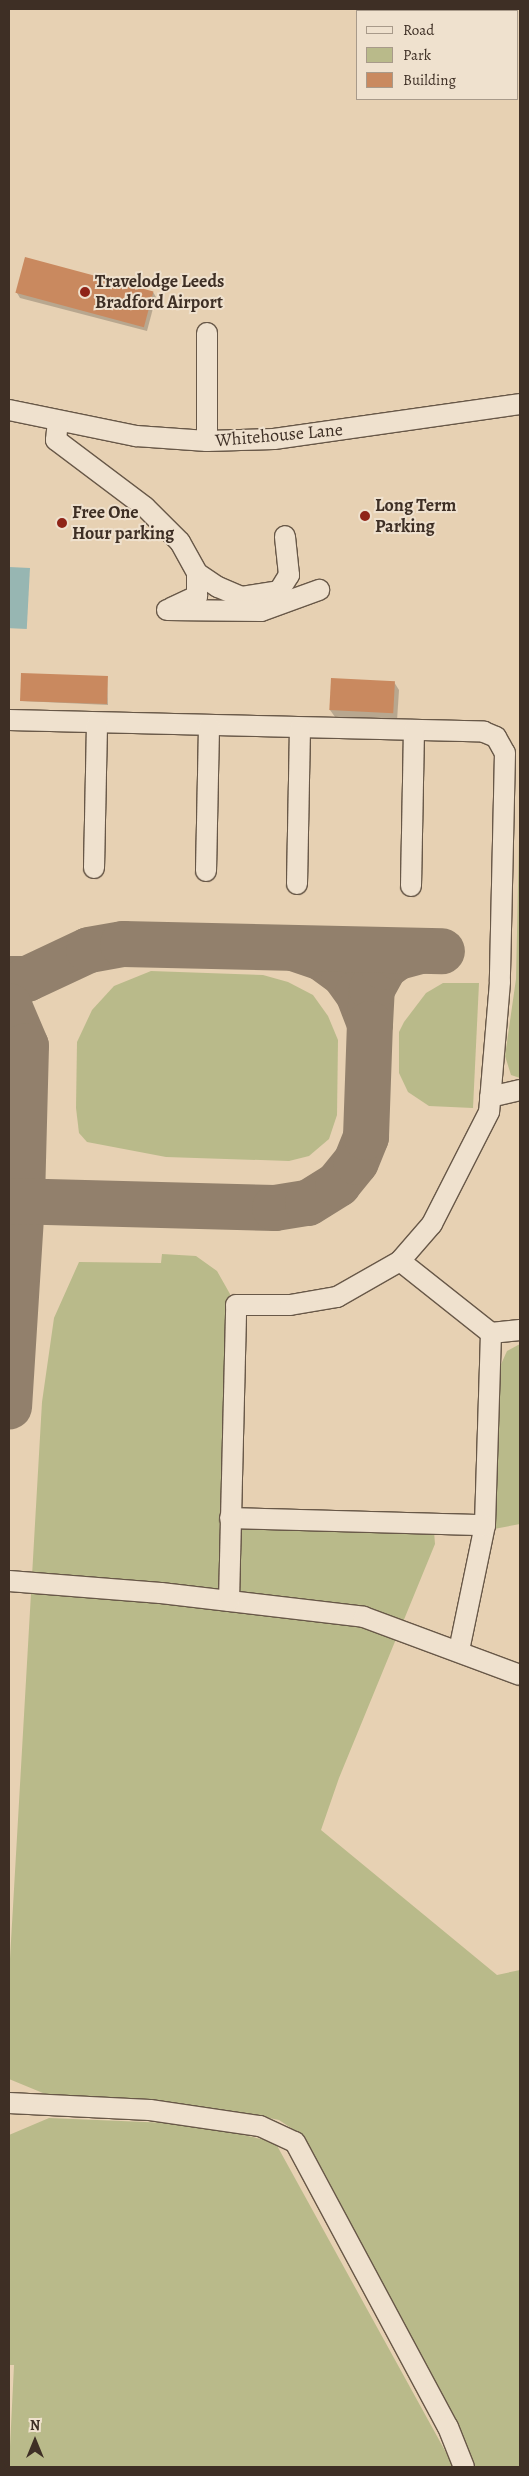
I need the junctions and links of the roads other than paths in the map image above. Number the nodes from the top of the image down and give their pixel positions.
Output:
1 (207, 333) dead end
2 (520, 404) edge
3 (9, 410) edge
4 (58, 421) junction
5 (207, 441) junction
6 (285, 536) dead end
7 (197, 572) junction
8 (319, 590) dead end
9 (9, 720) edge
10 (97, 723) junction
11 (209, 726) junction
12 (300, 728) junction
13 (414, 730) junction
14 (94, 868) dead end
15 (206, 871) dead end
16 (297, 884) dead end
17 (412, 886) dead end
18 (520, 1090) edge
19 (490, 1098) junction
20 (400, 1260) junction
21 (520, 1330) edge
22 (490, 1333) junction
23 (230, 1518) junction
24 (485, 1525) junction
25 (9, 1581) edge
26 (229, 1601) junction
27 (459, 1650) junction
28 (520, 1675) edge
29 (9, 2103) edge
30 (464, 2467) edge

1 - 5 street
2 - 5 street, Whitehouse Lane
3 - 4 street, Whitehouse Lane
4 - 5 street, Whitehouse Lane
4 - 7 street
6 - 7 street
7 - 8 street
9 - 10 street
10 - 11 street
10 - 14 street
11 - 12 street
11 - 15 street
12 - 13 street
12 - 16 street
13 - 17 street
13 - 19 street
18 - 19 street
19 - 20 street
20 - 22 street
20 - 23 street
21 - 22 street
22 - 24 street
23 - 24 street
23 - 26 street
24 - 27 street
25 - 26 street
26 - 27 street
27 - 28 street
29 - 30 street

